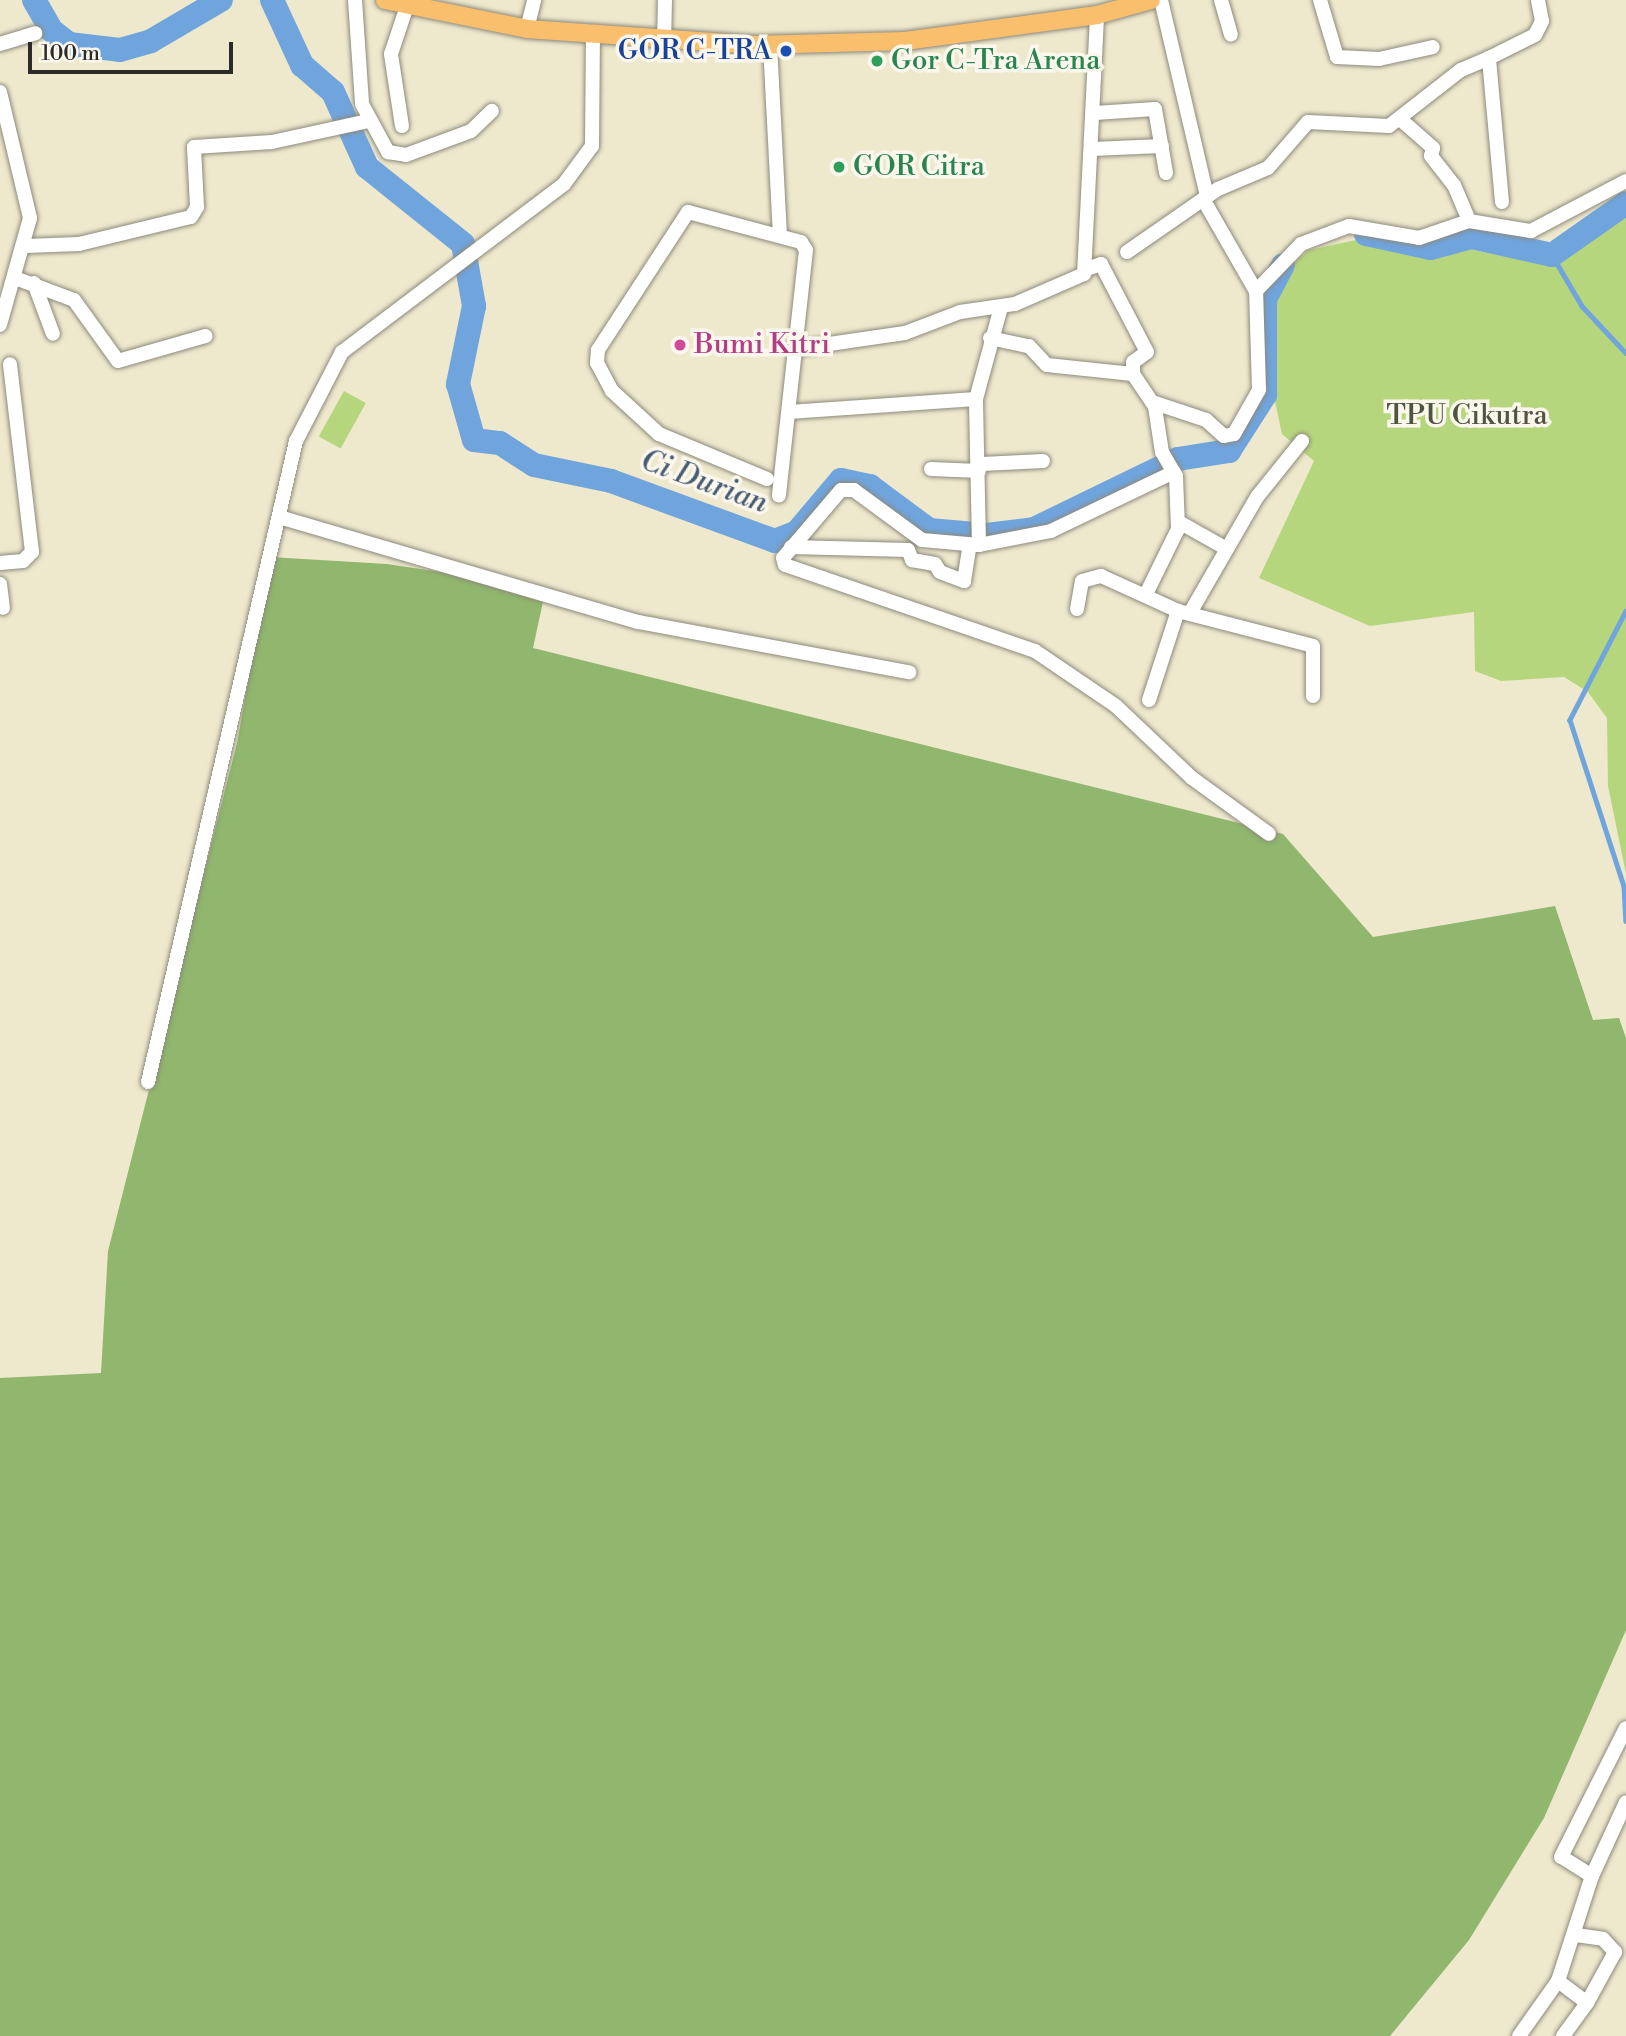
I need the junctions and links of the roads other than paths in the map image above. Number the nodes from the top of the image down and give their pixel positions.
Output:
1 (355, 0) edge
2 (385, 0) edge
3 (534, 0) edge
4 (665, 0) edge
5 (1152, 0) edge
6 (1161, 0) edge
7 (1221, 0) edge
8 (1320, 0) edge
9 (1538, 0) edge
10 (419, 5) edge
11 (1097, 16) junction
12 (527, 29) junction
13 (35, 33) dead end
14 (1231, 35) dead end
15 (593, 37) junction
16 (664, 43) junction
17 (0, 44) edge
18 (769, 45) junction
19 (1433, 47) dead end
20 (1489, 58) junction
21 (0, 92) edge
22 (492, 111) dead end
23 (1095, 113) junction
24 (1401, 119) junction
25 (364, 122) junction
26 (402, 126) dead end
27 (1162, 146) junction
28 (1092, 149) junction
29 (1166, 173) dead end
30 (1626, 181) edge
31 (1205, 197) junction
32 (1502, 202) dead end
33 (1469, 221) junction
34 (780, 235) junction
35 (26, 246) junction
36 (1127, 252) dead end
37 (1086, 269) junction
38 (15, 278) junction
39 (34, 283) junction
40 (1256, 290) junction
41 (1000, 307) junction
42 (0, 325) edge
43 (53, 334) dead end
44 (206, 336) dead end
45 (990, 338) junction
46 (795, 349) junction
47 (10, 364) dead end
48 (1133, 374) junction
49 (976, 399) junction
50 (1152, 402) junction
51 (789, 412) junction
52 (1302, 441) dead end
53 (1043, 461) dead end
54 (1168, 463) junction
55 (980, 467) junction
56 (931, 468) dead end
57 (767, 479) dead end
58 (779, 496) dead end
59 (279, 517) junction
60 (1179, 522) junction
61 (976, 544) junction
62 (791, 547) junction
63 (1227, 549) junction
64 (0, 564) edge
65 (0, 584) edge
66 (1146, 594) junction
67 (3, 608) dead end
68 (1077, 609) dead end
69 (1184, 612) junction
70 (909, 672) dead end
71 (1313, 696) dead end
72 (1149, 701) dead end
73 (1269, 834) dead end
74 (148, 1082) dead end
75 (1626, 1728) edge
76 (1626, 1802) edge
77 (1592, 1876) junction
78 (1576, 1935) junction
79 (1558, 1981) junction
80 (1587, 2003) junction
81 (1519, 2036) edge
82 (1563, 2036) edge

1 - 25 street
2 - 10 main road
3 - 12 street
4 - 16 street
5 - 11 main road
6 - 31 street
7 - 14 street
8 - 19 street
9 - 20 street
10 - 12 main road
10 - 26 street
11 - 18 main road
11 - 23 street
12 - 15 main road
13 - 17 street
15 - 16 main road
15 - 59 street
16 - 18 main road
18 - 34 street
20 - 24 street
20 - 32 street
21 - 35 street
22 - 25 street
23 - 27 street
23 - 28 street
24 - 31 street
24 - 33 street
25 - 35 street
27 - 28 street
27 - 29 street
28 - 37 street
30 - 33 street
31 - 36 street
31 - 40 street
33 - 40 street
34 - 46 street
34 - 57 street
35 - 38 street
37 - 41 street
37 - 48 street
38 - 39 street
38 - 42 street
39 - 43 street
39 - 44 street
40 - 50 street
41 - 45 street
41 - 46 street
45 - 48 street
45 - 49 street
46 - 51 street
47 - 64 street
48 - 50 street
49 - 51 street
49 - 55 street
50 - 54 street
51 - 58 street
52 - 63 street
53 - 55 street
54 - 60 street
54 - 61 street
55 - 56 street
55 - 61 street
59 - 70 street
59 - 74 street
60 - 63 street
60 - 66 street
61 - 62 street
61 - 62 street
62 - 73 street
63 - 69 street
65 - 67 street
66 - 68 street
66 - 69 street
69 - 71 street
69 - 72 street
75 - 77 street
76 - 77 street
77 - 78 street
78 - 79 street
78 - 80 street
79 - 80 street
79 - 81 street
80 - 82 street

